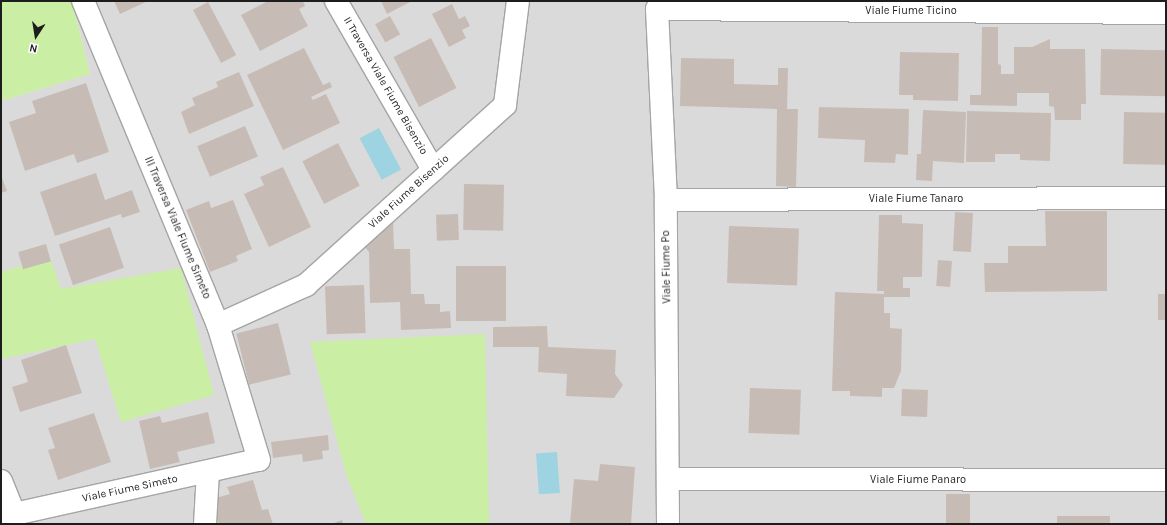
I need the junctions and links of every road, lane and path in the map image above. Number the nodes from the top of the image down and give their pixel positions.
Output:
1 (83, 1) edge
2 (336, 1) edge
3 (518, 1) edge
4 (657, 9) joint
5 (1166, 13) edge
6 (434, 170) junction
7 (1166, 198) edge
8 (666, 200) junction
9 (218, 325) junction
10 (259, 460) joint
11 (208, 472) junction
12 (669, 479) junction
13 (1166, 480) edge
14 (1, 481) edge
15 (55, 514) edge
16 (7, 515) edge
17 (205, 524) edge
18 (668, 524) edge

1 - 9 street, III Traversa Viale Fiume Simeto
2 - 6 street, II Traversa Viale Fiume Bisenzio
3 - 6 street, Viale Fiume Bisenzio
4 - 5 street, Viale Fiume Ticino
4 - 8 street, Viale Fiume Po
6 - 9 street, Viale Fiume Bisenzio
7 - 8 street, Viale Fiume Tanaro
8 - 12 street, Viale Fiume Po
9 - 10 street, III Traversa Viale Fiume Simeto
10 - 11 street, Viale Fiume Simeto
11 - 15 street, Viale Fiume Simeto
11 - 17 street
12 - 13 street, Viale Fiume Panaro
12 - 18 street, Viale Fiume Po
14 - 16 street
15 - 16 street, Viale Fiume Simeto

